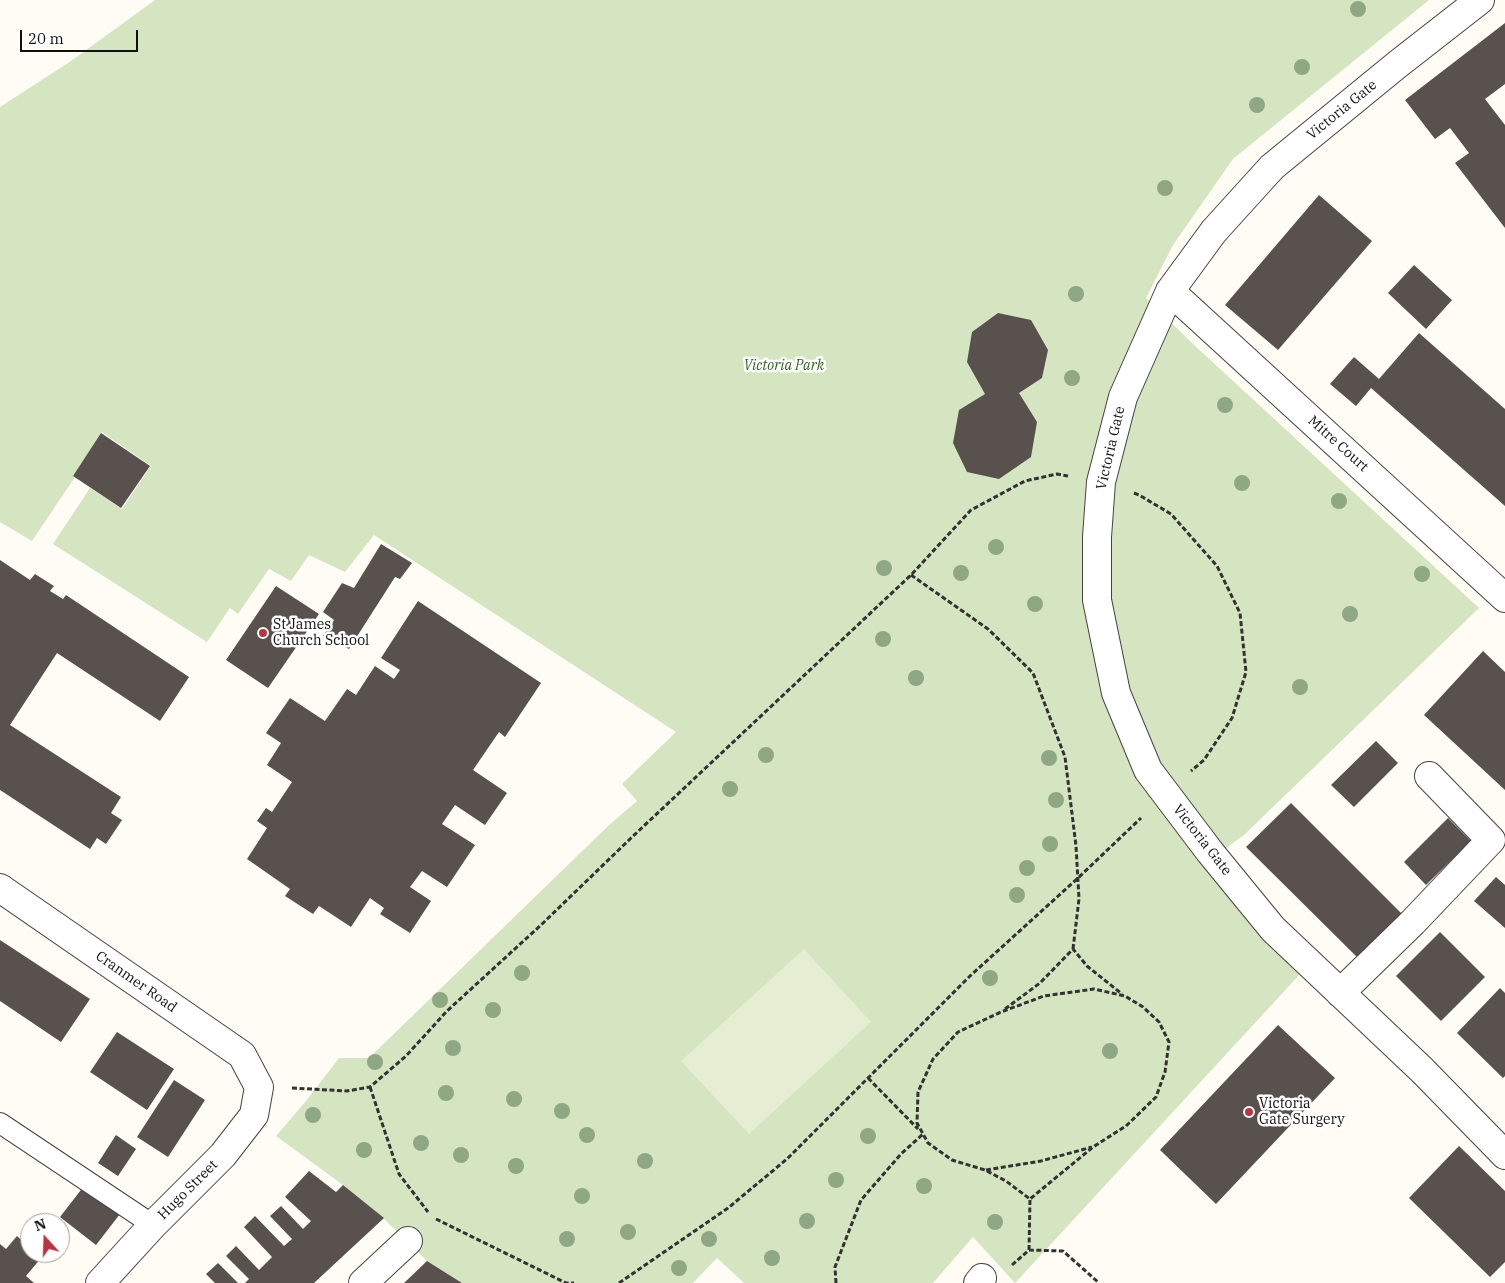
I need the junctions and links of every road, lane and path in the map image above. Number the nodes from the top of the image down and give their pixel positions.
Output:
1 (1480, 0) edge
2 (1170, 291) junction
3 (1101, 482) junction
4 (911, 574) junction
5 (1505, 598) edge
6 (1429, 776) dead end
7 (1166, 794) junction
8 (1498, 846) edge
9 (1078, 878) junction
10 (0, 888) edge
11 (1073, 949) junction
12 (1340, 993) junction
13 (1125, 996) junction
14 (1001, 1012) junction
15 (868, 1078) junction
16 (259, 1087) junction
17 (370, 1087) junction
18 (0, 1123) edge
19 (923, 1134) junction
20 (1093, 1147) junction
21 (1505, 1155) edge
22 (985, 1170) junction
23 (1030, 1199) junction
24 (152, 1225) junction
25 (408, 1241) dead end
26 (1030, 1250) junction
27 (1009, 1268) dead end
28 (100, 1283) edge
29 (363, 1283) edge
30 (574, 1283) edge
31 (619, 1283) edge
32 (836, 1283) edge
33 (1099, 1283) edge

1 - 2 street, Victoria Gate
2 - 3 street, Victoria Gate
2 - 5 street, Mitre Court
3 - 4 path
3 - 7 street, Victoria Gate
3 - 7 path
4 - 9 path
4 - 17 path
6 - 8 street
7 - 9 path
7 - 12 street, Victoria Gate
8 - 12 street
9 - 11 path
9 - 15 path
10 - 16 street, Cranmer Road
11 - 13 path
11 - 14 path
12 - 21 street, Victoria Gate
13 - 14 path
13 - 20 path
14 - 19 path
15 - 19 path
15 - 31 path
16 - 17 path
16 - 24 street, Hugo Street
17 - 30 path
18 - 24 lane
19 - 22 path
19 - 32 path
20 - 22 path
20 - 23 path
22 - 23 path
23 - 26 path
24 - 28 street, Hugo Street
25 - 29 street
26 - 27 path
26 - 33 path

